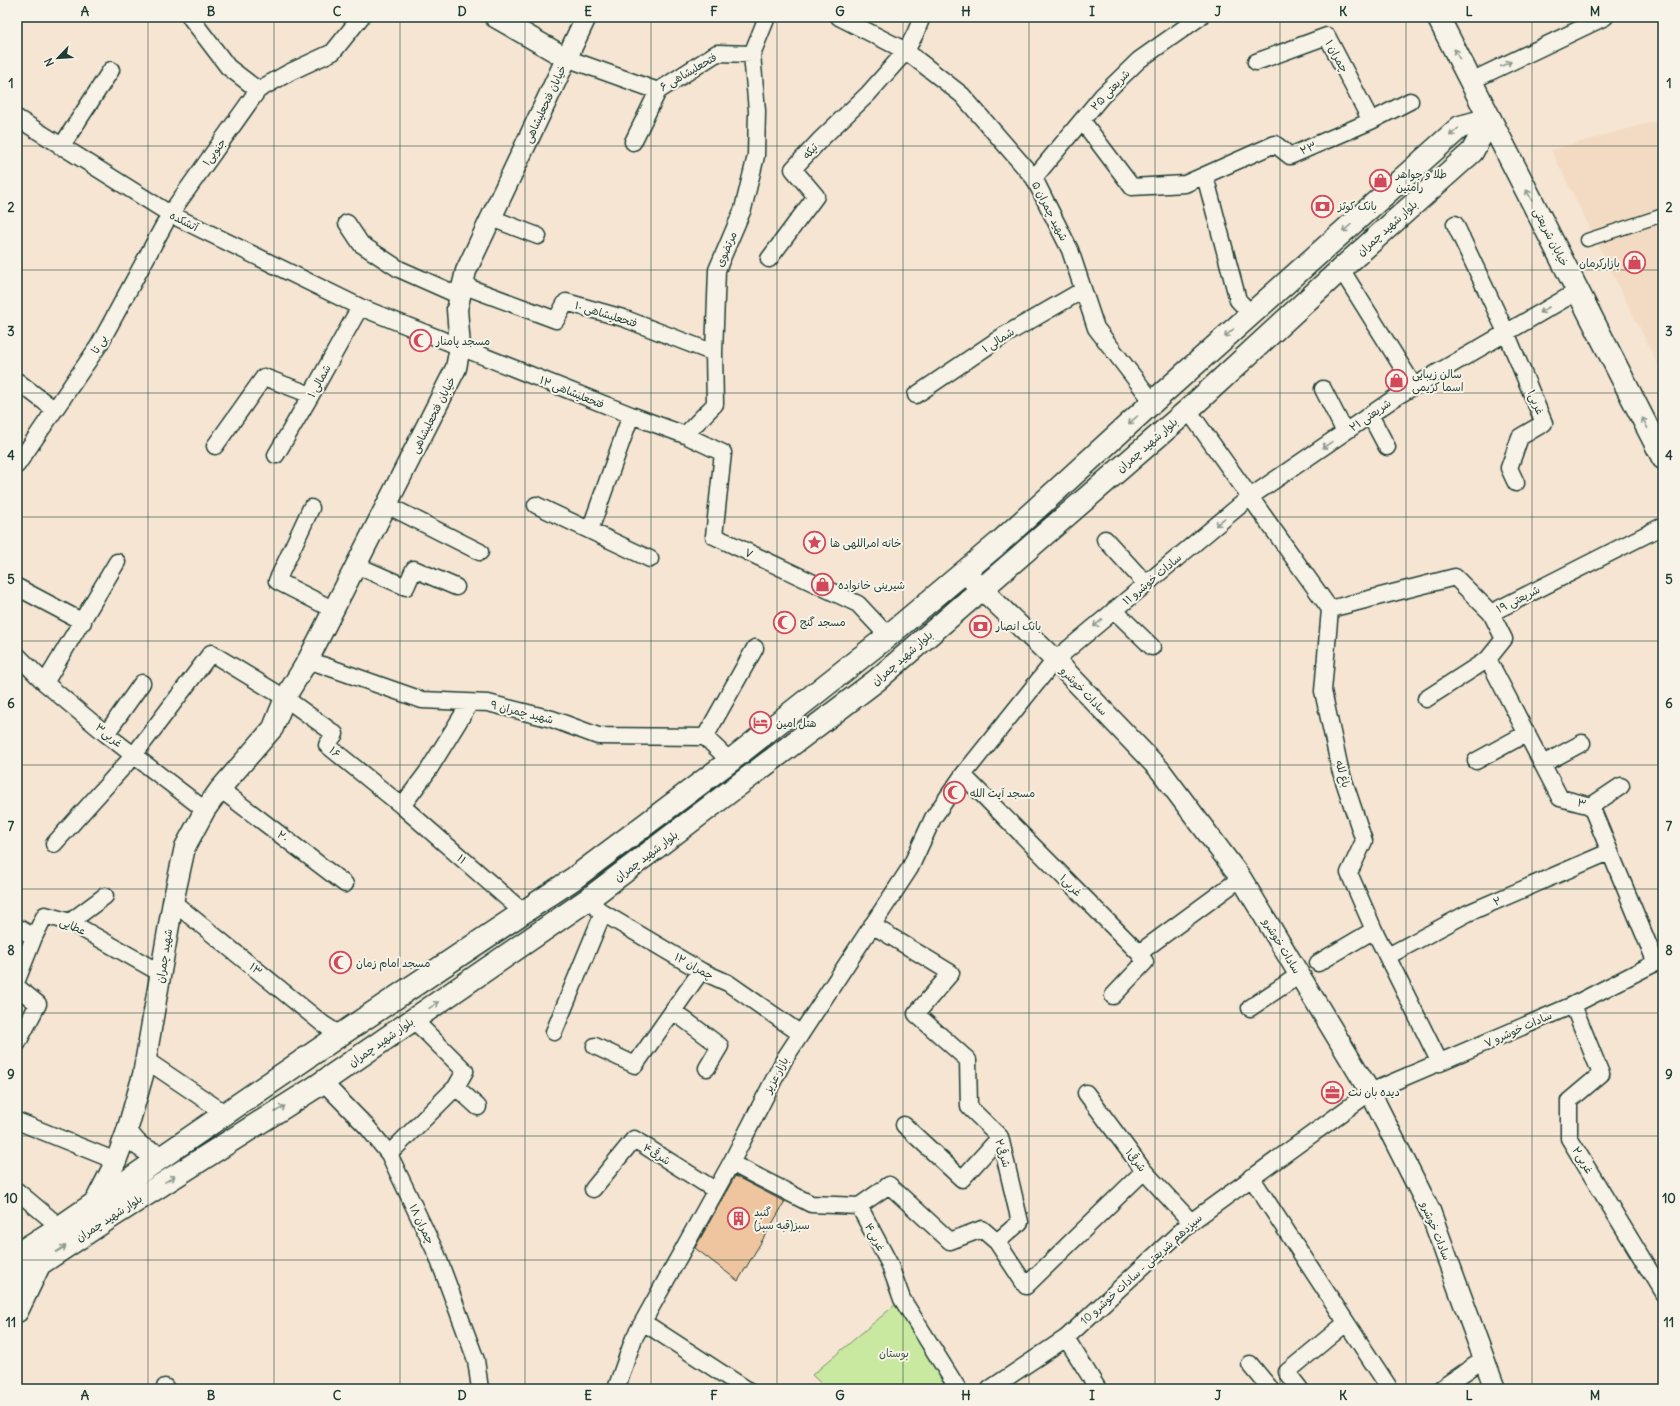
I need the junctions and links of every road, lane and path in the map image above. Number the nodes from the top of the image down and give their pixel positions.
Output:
1 (190, 17) edge
2 (361, 17) edge
3 (495, 17) edge
4 (586, 17) edge
5 (767, 17) edge
6 (840, 17) edge
7 (922, 17) edge
8 (1200, 17) edge
9 (1438, 17) edge
10 (1605, 17) edge
11 (906, 50) junction
12 (752, 54) junction
13 (566, 58) junction
14 (1256, 62) dead end
15 (111, 70) dead end
16 (1471, 81) junction
17 (258, 90) junction
18 (658, 91) junction
19 (1410, 101) dead end
20 (17, 118) edge
21 (1490, 119) junction
22 (1371, 121) junction
23 (1083, 122) junction
24 (633, 142) dead end
25 (61, 147) junction
26 (1204, 176) junction
27 (1034, 178) junction
28 (170, 214) junction
29 (1663, 215) edge
30 (491, 218) junction
31 (347, 223) dead end
32 (1455, 224) dead end
33 (538, 236) dead end
34 (1587, 240) dead end
35 (769, 259) dead end
36 (1313, 259) junction
37 (1335, 275) junction
38 (461, 290) junction
39 (1083, 290) junction
40 (1578, 291) junction
41 (360, 307) junction
42 (1251, 314) junction
43 (1506, 332) junction
44 (460, 347) junction
45 (714, 353) junction
46 (17, 381) edge
47 (1414, 386) junction
48 (1323, 389) dead end
49 (311, 395) junction
50 (916, 396) dead end
51 (1153, 402) junction
52 (55, 410) junction
53 (1188, 410) junction
54 (631, 415) junction
55 (1370, 415) junction
56 (1345, 432) junction
57 (685, 435) junction
58 (215, 446) dead end
59 (1387, 447) dead end
60 (276, 455) dead end
61 (1663, 458) edge
62 (17, 465) edge
63 (1516, 483) dead end
64 (1250, 498) junction
65 (387, 505) junction
66 (536, 505) dead end
67 (311, 508) dead end
68 (1663, 526) edge
69 (590, 530) junction
70 (1105, 539) dead end
71 (480, 552) dead end
72 (650, 559) dead end
73 (117, 562) dead end
74 (356, 565) junction
75 (964, 572) junction
76 (1146, 584) junction
77 (17, 586) edge
78 (456, 587) dead end
79 (980, 590) junction
80 (1330, 609) junction
81 (334, 610) junction
82 (1114, 610) junction
83 (1491, 613) junction
84 (82, 622) junction
85 (888, 636) junction
86 (1152, 646) dead end
87 (755, 648) dead end
88 (17, 656) edge
89 (1488, 659) junction
90 (308, 660) junction
91 (1055, 660) junction
92 (46, 683) junction
93 (142, 683) dead end
94 (285, 698) junction
95 (1426, 699) dead end
96 (470, 703) junction
97 (1527, 733) junction
98 (106, 734) junction
99 (706, 737) junction
100 (1582, 743) dead end
101 (134, 755) junction
102 (1476, 761) dead end
103 (730, 762) junction
104 (1543, 764) junction
105 (963, 775) junction
106 (1621, 786) dead end
107 (220, 789) junction
108 (402, 806) junction
109 (1592, 806) junction
110 (205, 810) junction
111 (54, 844) dead end
112 (1609, 852) junction
113 (1241, 878) junction
114 (574, 879) junction
115 (345, 884) dead end
116 (105, 896) dead end
117 (173, 902) junction
118 (595, 907) junction
119 (523, 912) junction
120 (70, 922) junction
121 (872, 925) junction
122 (17, 927) edge
123 (1374, 930) junction
124 (34, 937) junction
125 (1139, 953) junction
126 (1388, 956) junction
127 (1659, 961) edge
128 (1318, 963) dead end
129 (701, 971) junction
130 (162, 974) junction
131 (1299, 975) junction
132 (17, 980) edge
133 (17, 987) edge
134 (1113, 996) dead end
135 (1573, 1005) junction
136 (1250, 1008) dead end
137 (673, 1011) junction
138 (413, 1019) junction
139 (554, 1032) dead end
140 (801, 1034) junction
141 (340, 1035) junction
142 (17, 1044) edge
143 (595, 1046) dead end
144 (146, 1060) junction
145 (1440, 1063) junction
146 (708, 1068) dead end
147 (323, 1082) junction
148 (456, 1087) junction
149 (1370, 1092) junction
150 (1086, 1093) dead end
151 (478, 1107) dead end
152 (226, 1114) junction
153 (17, 1121) edge
154 (904, 1126) dead end
155 (127, 1131) junction
156 (1000, 1137) junction
157 (388, 1154) junction
158 (162, 1156) junction
159 (116, 1161) junction
160 (730, 1163) junction
161 (1144, 1171) junction
162 (1251, 1177) junction
163 (593, 1189) dead end
164 (715, 1190) junction
165 (17, 1191) edge
166 (96, 1202) junction
167 (859, 1206) junction
168 (1191, 1222) junction
169 (60, 1227) junction
170 (997, 1242) junction
171 (17, 1254) edge
172 (40, 1263) junction
173 (17, 1279) edge
174 (1663, 1293) edge
175 (17, 1311) edge
176 (643, 1322) junction
177 (1346, 1322) junction
178 (1066, 1338) junction
179 (1484, 1359) junction
180 (1250, 1364) dead end
181 (1287, 1372) junction
182 (1267, 1388) edge
183 (480, 1389) edge
184 (616, 1389) edge
185 (746, 1389) edge
186 (958, 1389) edge
187 (990, 1389) edge
188 (1098, 1389) edge
189 (1300, 1389) edge
190 (1390, 1389) edge
191 (1440, 1389) edge
192 (1495, 1389) edge

1 - 17 street
2 - 17 street
3 - 13 street
4 - 13 street, خیابان فتحعلیشاهی
5 - 12 street
6 - 11 street, شهید چمران ۵
7 - 11 street
8 - 23 street, شریعتی ۲۵
16 -> 9 main road, خیابان شریعتی
16 -> 10 street
11 - 27 street, شهید چمران ۵
11 - 35 street, تیکه
12 - 18 street, فتحعلیشاهی ۶
12 - 45 street, مرتضوی
13 - 18 street, فتحعلیشاهی ۶
13 - 30 street, خیابان فتحعلیشاهی
14 - 22 street, چمران ۱
15 - 25 street
16 - 21 main road, خیابان شریعتی
17 - 28 street, جنوبی۱
18 - 24 street
19 - 22 street, ۲۳
20 - 25 street, آتشکده
21 -> 36 main road, بلوار شهید چمران
21 - 37 main road, بلوار شهید چمران
40 -> 21 main road, خیابان شریعتی
22 - 26 street, ۲۳
23 - 26 street, ۲۳
23 - 27 street, شریعتی ۲۵
25 - 28 street, آتشکده
26 - 42 street
27 - 39 street, شهید چمران ۵
28 - 41 street, آتشکده
28 - 52 street, بی تا
29 - 34 street
30 - 33 street
30 - 38 street, خیابان فتحعلیشاهی
31 - 38 street
32 - 43 street
36 - 37 main road
36 - 42 main road, بلوار شهید چمران
37 - 47 street
37 - 53 main road, بلوار شهید چمران
38 - 44 street, خیابان فتحعلیشاهی
38 - 45 street, فتحعلیشاهی ۱۰
39 - 50 street, شمالی ۱
39 - 51 street, شهید چمران ۵
40 -> 43 street, شریعتی ۲۱
61 -> 40 main road, خیابان شریعتی
41 - 44 street, آتشکده
41 - 49 street, ۱ شمالی
42 -> 51 main road, بلوار شهید چمران
43 - 47 street, شریعتی ۲۱
43 - 63 street, غربی۱
44 - 54 street, فتحعلیشاهی ۱۲
44 - 65 street, خیابان فتحعلیشاهی
45 - 57 street, مرتضوی
46 - 52 street
47 - 55 street, شریعتی ۲۱
48 - 56 street
49 - 58 street
49 - 60 street, ۱ شمالی
51 -> 75 main road, بلوار شهید چمران
52 - 62 street, بی تا
53 - 64 street
53 - 79 main road, بلوار شهید چمران
54 - 57 street, فتحعلیشاهی ۱۲
54 - 69 street
55 - 56 street, شریعتی ۲۱
55 - 59 street
56 -> 64 street, شریعتی ۲۱
57 - 85 street, ۷
64 -> 76 street, سادات خوشرو ۱۱
64 - 80 street
65 - 71 street
65 - 74 street, خیابان فتحعلیشاهی
66 - 69 street
67 - 81 street
68 - 83 street, شریعتی ۱۹
69 - 72 street
70 - 76 street
73 - 84 street
74 - 78 street
74 - 81 street, خیابان فتحعلیشاهی
75 - 79 street, سادات خوشرو
75 - 85 main road, بلوار شهید چمران
76 - 82 street, سادات خوشرو ۱۱
77 - 84 street
79 - 91 street, سادات خوشرو
79 - 118 main road, بلوار شهید چمران
80 - 83 street, شریعتی ۱۹
80 - 123 street, باغ لله
81 - 90 street, خیابان فتحعلیشاهی
82 - 86 street
82 -> 91 street, سادات خوشرو ۱۱
83 - 89 street
84 - 92 street
85 - 103 main road, بلوار شهید چمران
87 - 99 street
88 - 92 street, غربی۳
89 - 95 street
89 - 97 street, ۳
90 - 94 street, خیابان فتحعلیشاهی
90 - 96 street, شهید چمران ۹
91 - 105 street, سادات خوشرو ۱۱
91 - 113 street, سادات خوشرو
92 - 98 street, غربی۳
93 - 98 street
94 - 101 street
94 - 107 street, خیابان فتحعلیشاهی
94 - 108 street, ۱۶
96 - 99 street, شهید چمران ۹
96 - 108 street
97 - 102 street
97 - 104 street, ۳
98 - 101 street, غربی۳
99 - 103 street
100 - 104 street
101 - 110 street, غربی۳
101 - 111 street
103 - 114 main road, بلوار شهید چمران
104 - 109 street, ۳
105 - 121 street, بازار عزیز
105 - 125 street, غربی۱
106 - 109 street
107 - 110 street, شهید چمران
107 - 115 street, ۲۰
108 - 119 street, ۱۱
109 - 112 street, ۳
110 - 117 street, شهید چمران
112 - 126 street, ۲
112 - 127 street, ۳
113 - 125 street
113 - 131 street, سادات خوشرو
114 - 118 main road
114 - 119 main road, بلوار شهید چمران
116 - 120 street
117 - 130 street, شهید چمران
117 - 141 street, ۱۳
118 - 129 street, چمران ۱۲
138 -> 118 main road, بلوار شهید چمران
118 - 139 street
119 - 141 main road, بلوار شهید چمران
120 - 124 street, عطایی
120 - 130 street, عطایی
121 - 140 street, بازار عزیز
121 - 156 street, شرقی۲
122 - 124 street
123 - 126 street
123 - 128 street
124 - 132 street, عطایی
125 - 134 street
126 - 145 street
127 - 135 street, سادات خوشرو ۷
129 - 137 street
129 - 140 street, چمران ۱۲
130 - 144 street, شهید چمران
131 - 136 street
131 - 149 street, سادات خوشرو
133 - 142 street
135 - 145 street, سادات خوشرو ۷
135 - 174 street, غربی۲
137 - 143 street
137 - 146 street
138 - 147 main road, بلوار شهید چمران
138 - 148 street
140 - 160 street, بازار عزیز
141 - 152 main road, بلوار شهید چمران
144 - 152 street
144 - 155 street, شهید چمران
145 - 149 street, سادات خوشرو ۷
147 - 157 street, چمران ۱۸
172 -> 147 main road, بلوار شهید چمران
148 - 151 street
148 - 157 street
149 - 162 street, سیزدهم شریعتی - سادات خوشرو 10
149 - 179 street, سادات خوشرو
150 - 161 street, شرقی۱
152 - 158 main road, بلوار شهید چمران
153 - 159 street
154 - 156 street
155 - 158 street
155 - 159 street, شهید چمران
156 - 170 street, شرقی۲
157 - 183 street, چمران ۱۸
158 - 166 main road, بلوار شهید چمران
159 - 166 street, شهید چمران
160 - 164 street, بازار عزیز
160 - 167 street
161 - 168 street, شرقی۱
161 - 170 street
162 - 168 street, سیزدهم شریعتی - سادات خوشرو 10
162 - 177 street
163 - 164 street, شرقی۴
164 - 176 street, بازار عزیز
165 - 169 street
166 - 169 main road, بلوار شهید چمران
167 - 170 street
167 - 186 street, غربی۴
168 - 178 street, سیزدهم شریعتی - سادات خوشرو 10
169 - 171 main road, بلوار شهید چمران
172 - 173 main road, بلوار شهید چمران
172 - 175 main road
176 - 184 street, بازار عزیز
176 - 185 street
177 - 181 street
177 - 190 street
178 - 187 street, سیزدهم شریعتی - سادات خوشرو 10
178 - 188 street
179 - 191 street
179 - 192 street, سادات خوشرو
180 - 182 street
181 - 182 street
181 - 189 street

